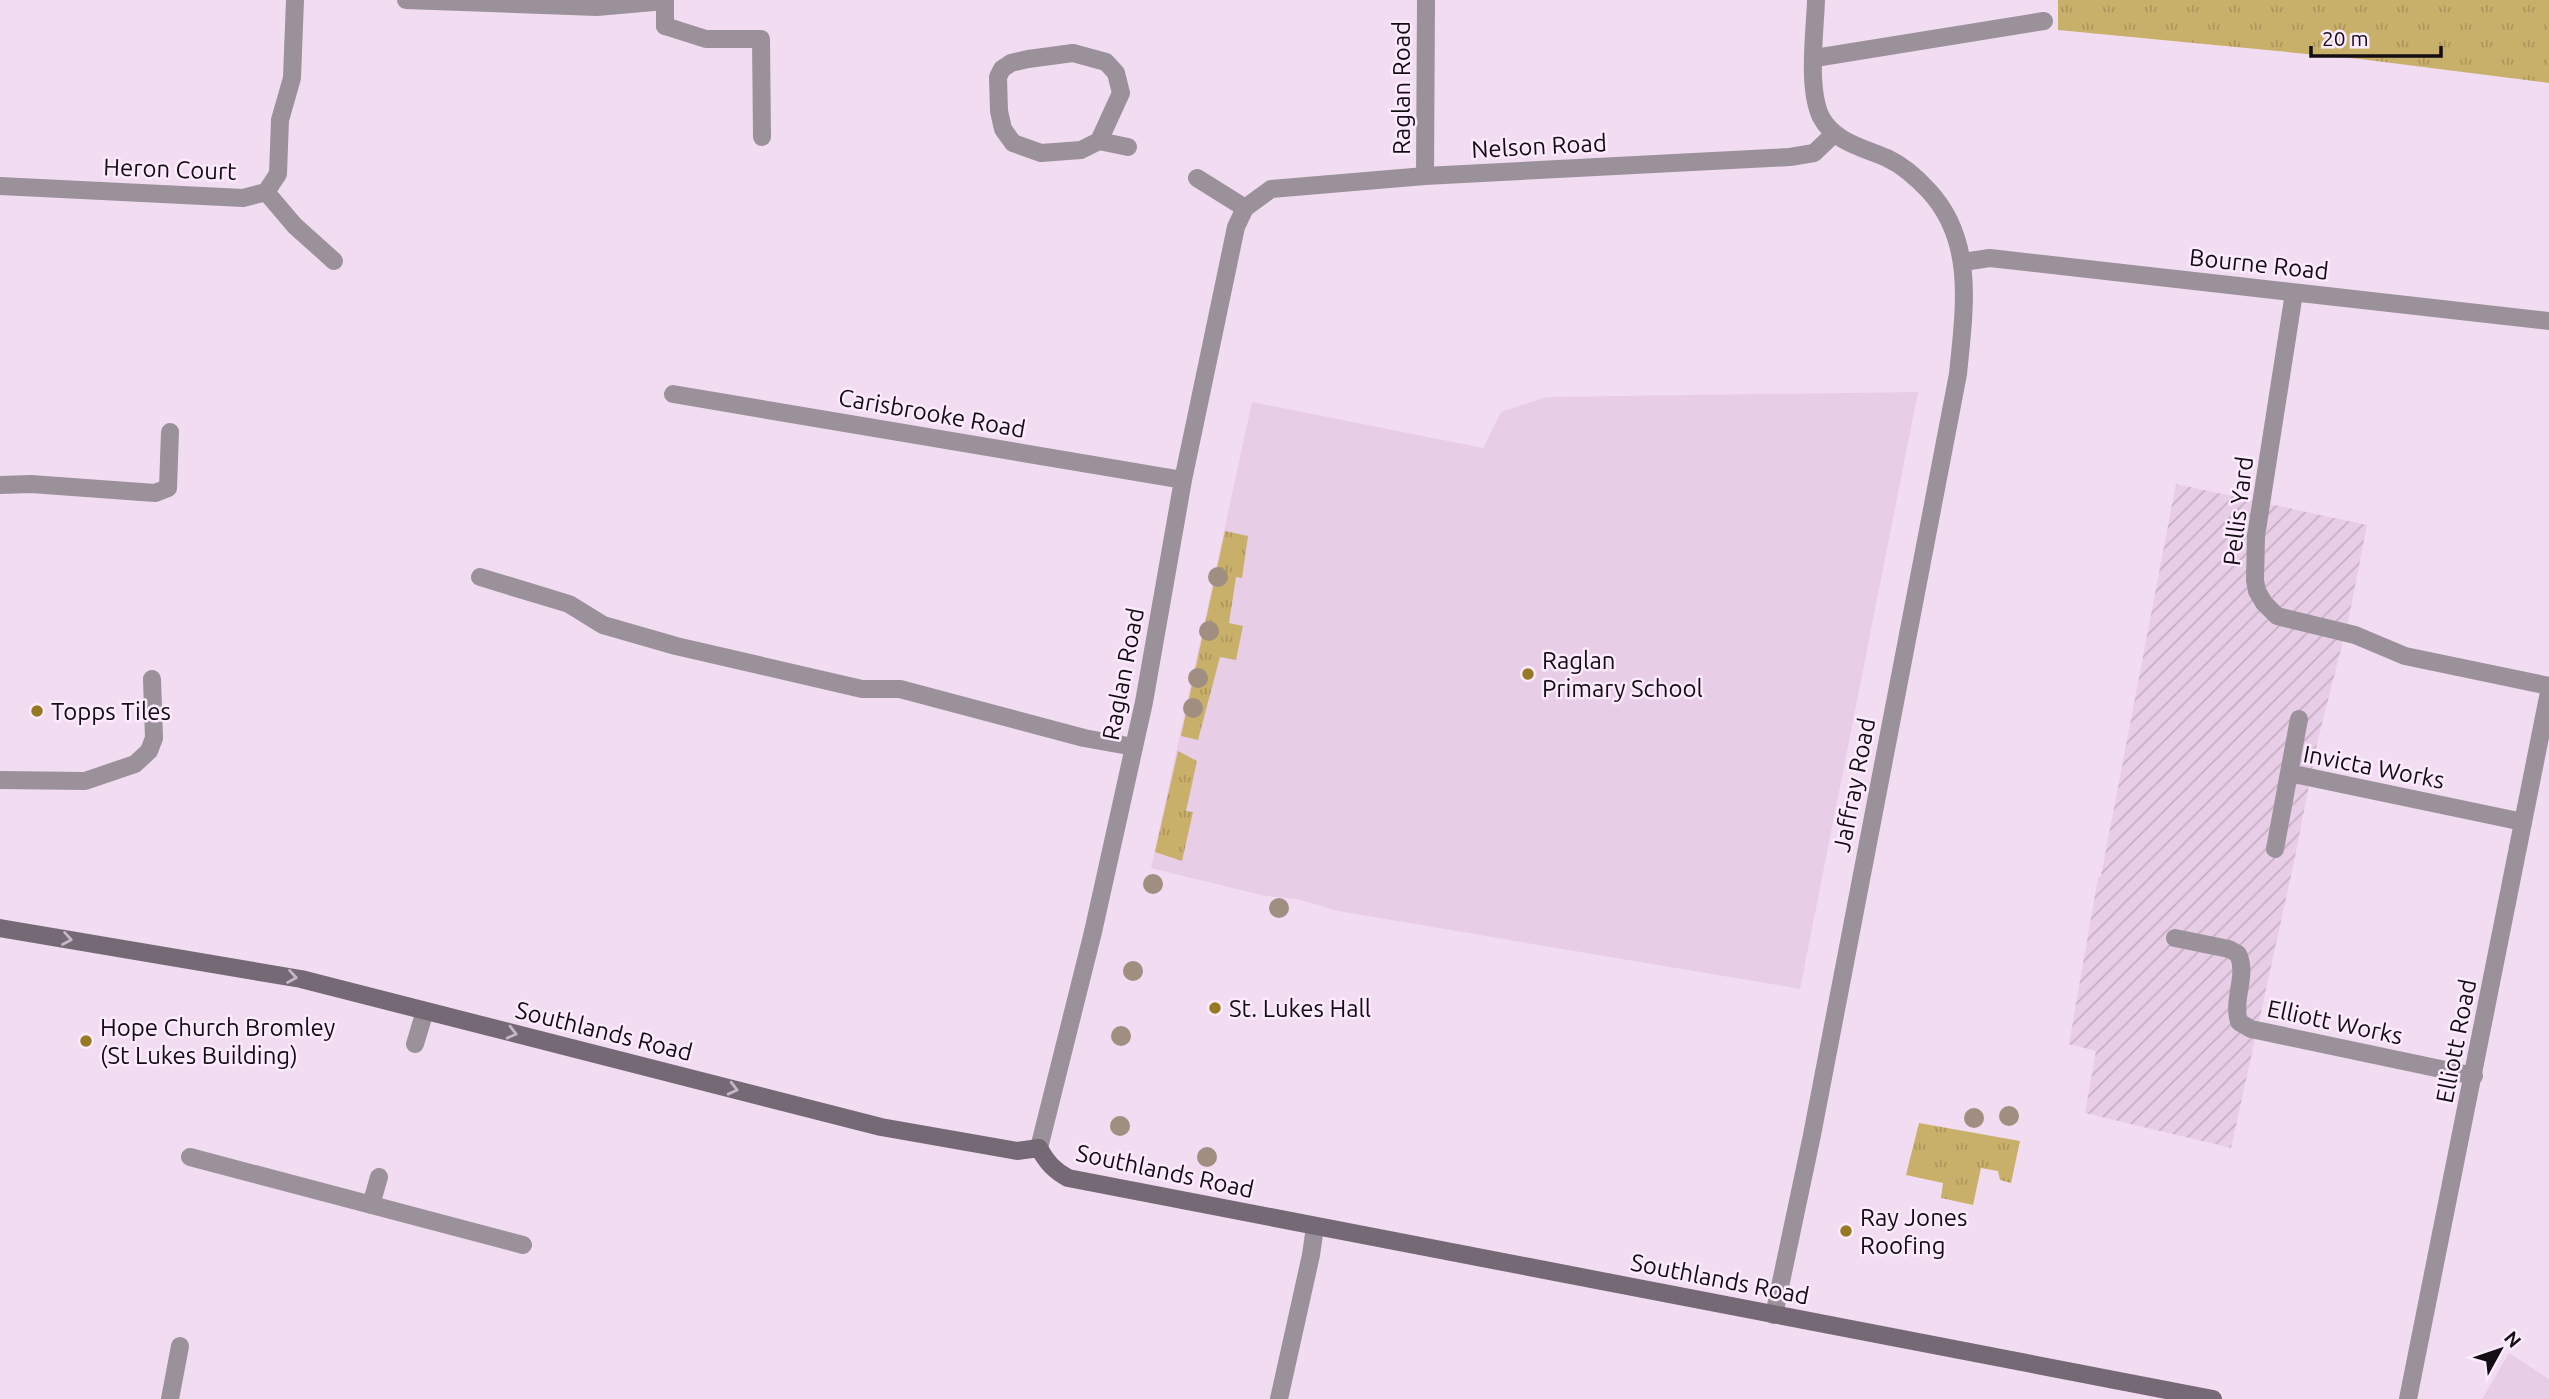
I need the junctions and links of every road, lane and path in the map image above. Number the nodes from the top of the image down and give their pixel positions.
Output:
1 (295, 0) edge
2 (406, 0) edge
3 (1426, 0) edge
4 (1816, 0) edge
5 (665, 1) edge
6 (2044, 21) dead end
7 (1815, 58) junction
8 (1834, 134) junction
9 (762, 137) dead end
10 (1099, 141) junction
11 (1128, 147) dead end
12 (1197, 177) dead end
13 (1425, 177) junction
14 (0, 186) edge
15 (266, 192) junction
16 (1245, 208) junction
17 (334, 261) dead end
18 (1963, 262) junction
19 (2294, 293) junction
20 (2549, 321) edge
21 (673, 394) dead end
22 (170, 432) dead end
23 (1183, 480) junction
24 (0, 485) edge
25 (480, 577) dead end
26 (152, 679) dead end
27 (2549, 686) edge
28 (2549, 692) edge
29 (2299, 719) dead end
30 (1134, 747) junction
31 (2289, 773) junction
32 (0, 780) edge
33 (2523, 822) junction
34 (2275, 849) dead end
35 (0, 928) edge
36 (2175, 938) dead end
37 (425, 1011) junction
38 (415, 1044) dead end
39 (2474, 1076) junction
40 (1040, 1148) junction
41 (190, 1157) dead end
42 (379, 1177) dead end
43 (370, 1205) junction
44 (1315, 1227) junction
45 (523, 1245) dead end
46 (1774, 1315) junction
47 (180, 1346) dead end
48 (170, 1399) edge
49 (1279, 1399) edge
50 (2214, 1399) edge
51 (2407, 1399) edge

1 - 15 street, Heron Court
2 - 5 street
3 - 13 street, Raglan Road
4 - 7 street
5 - 9 street
6 - 7 street
7 - 8 street
8 - 13 street, Nelson Road
8 - 18 street, Jaffray Road
10 - 10 street
10 - 11 street
12 - 16 street
13 - 16 street, Nelson Road
14 - 15 street, Heron Court
15 - 17 street
16 - 23 street, Raglan Road
18 - 19 street, Bourne Road
18 - 46 street, Jaffray Road
19 - 20 street, Bourne Road
19 - 27 street, Pellis Yard
21 - 23 street, Carisbrooke Road
22 - 24 street
23 - 30 street, Raglan Road
25 - 30 street
26 - 32 street
28 - 33 street, Elliott Road
29 - 31 street
30 - 40 street, Raglan Road
31 - 33 street, Invicta Works
31 - 34 street, Invicta Works
33 - 39 street, Elliott Road
35 -> 37 street, Southlands Road
36 - 39 street, Elliott Works
37 - 38 street
37 -> 40 street, Southlands Road
39 - 51 street, Elliott Road
40 - 44 street, Southlands Road
41 - 43 street
42 - 43 street
43 - 45 street
44 - 46 street, Southlands Road
44 - 49 street
46 - 50 street, Southlands Road
47 - 48 street

